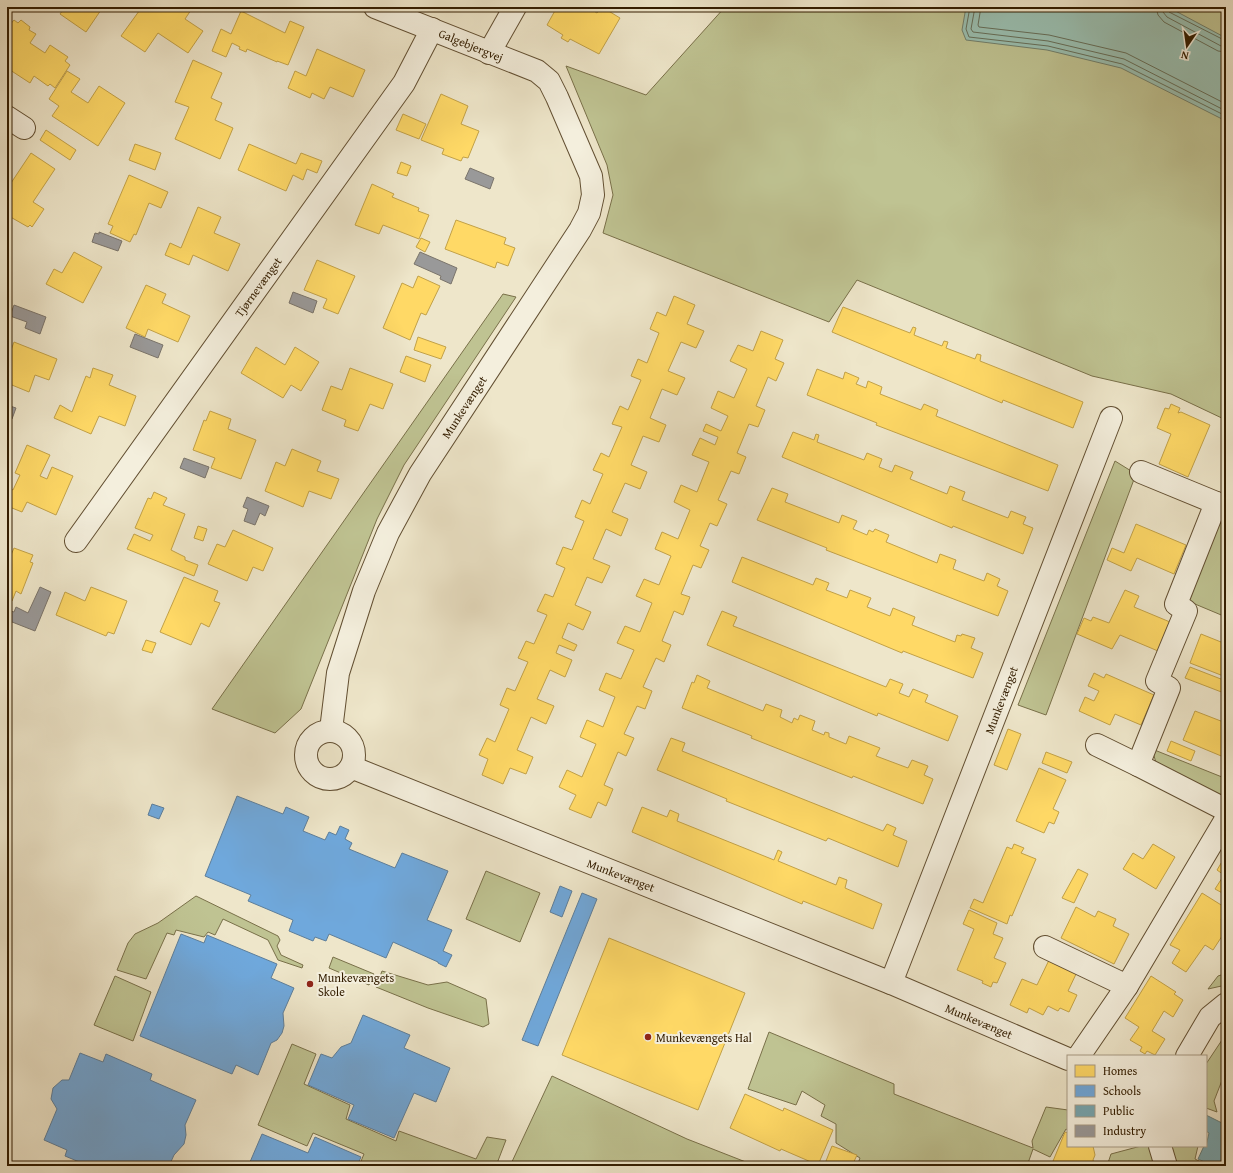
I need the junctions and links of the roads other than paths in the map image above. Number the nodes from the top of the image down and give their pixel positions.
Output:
1 (375, 7) edge
2 (515, 7) edge
3 (432, 29) junction
4 (489, 52) junction
5 (557, 97) joint
6 (1111, 418) dead end
7 (1141, 472) dead end
8 (1221, 505) edge
9 (76, 541) dead end
10 (331, 730) junction
11 (1097, 745) dead end
12 (1138, 765) junction
13 (351, 767) junction
14 (1226, 810) edge
15 (1226, 819) edge
16 (1045, 947) dead end
17 (891, 982) junction
18 (1127, 986) junction
19 (1226, 1004) edge
20 (1081, 1055) edge
21 (1188, 1055) edge
22 (1067, 1059) edge
23 (1160, 1147) edge
24 (1166, 1166) edge

1 - 3 street, Galgebjergvej
2 - 4 street
3 - 4 street, Galgebjergvej
3 - 9 street, Tjørnevænget
4 - 5 street, Galgebjergvej
5 - 10 street, Munkevænget
6 - 17 street, Munkevænget
7 - 8 street
8 - 12 street
10 - 13 street
10 - 13 street
11 - 12 street
12 - 14 street
13 - 17 street, Munkevænget
15 - 18 street
16 - 18 street
17 - 22 street, Munkevænget
18 - 20 street
19 - 21 street
23 - 24 street

